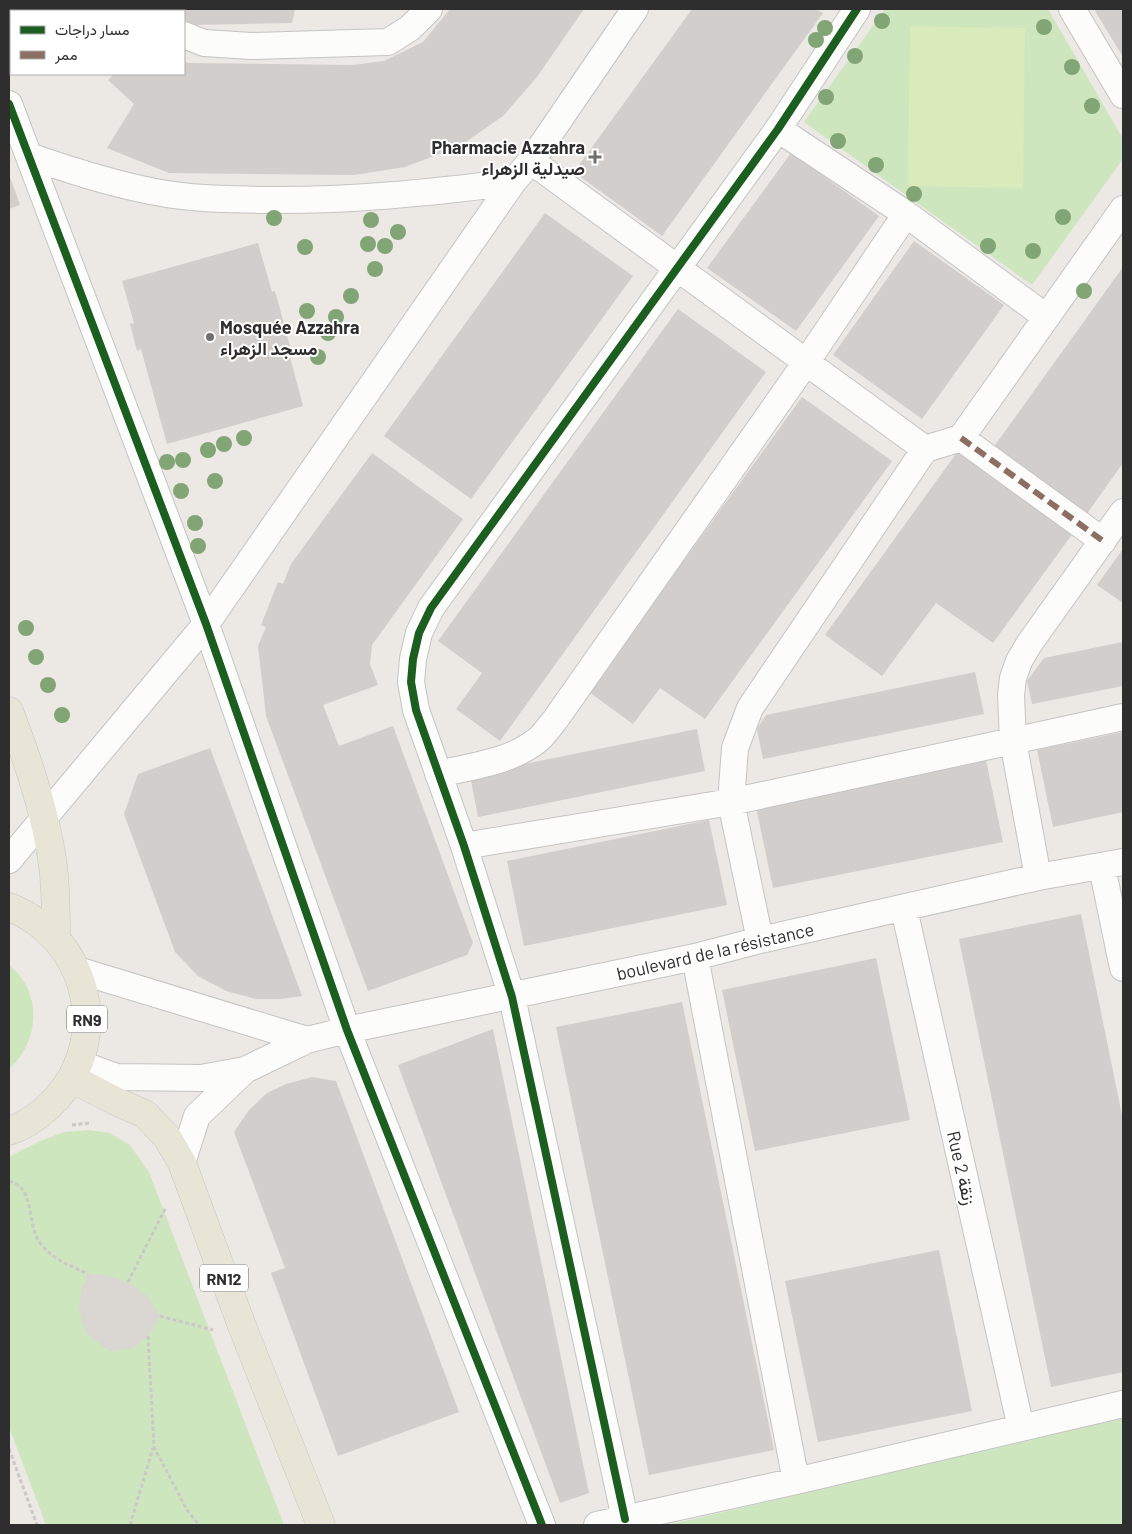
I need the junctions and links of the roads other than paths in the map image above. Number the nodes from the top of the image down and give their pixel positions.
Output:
1 (429, 9) edge
2 (635, 9) edge
3 (858, 9) edge
4 (1072, 9) edge
5 (185, 35) edge
6 (1123, 95) edge
7 (9, 104) edge
8 (778, 129) junction
9 (29, 156) junction
10 (532, 161) junction
11 (513, 182) junction
12 (1123, 209) edge
13 (906, 214) junction
14 (676, 268) junction
15 (1046, 317) junction
16 (807, 361) junction
17 (961, 438) junction
18 (925, 449) junction
19 (1123, 512) edge
20 (1102, 541) junction
21 (206, 624) junction
22 (9, 711) edge
23 (1123, 717) edge
24 (1013, 740) junction
25 (438, 774) junction
26 (731, 802) junction
27 (44, 820) junction
28 (464, 846) junction
29 (9, 860) edge
30 (1113, 864) edge
31 (1038, 877) junction
32 (9, 907) edge
33 (904, 909) junction
34 (56, 939) junction
35 (760, 940) junction
36 (695, 957) junction
37 (1123, 968) edge
38 (77, 970) junction
39 (512, 997) junction
40 (347, 1030) junction
41 (307, 1040) junction
42 (245, 1070) junction
43 (75, 1071) junction
44 (9, 1131) edge
45 (182, 1163) junction
46 (1123, 1404) edge
47 (1021, 1428) junction
48 (796, 1481) junction
49 (625, 1519) junction
50 (321, 1525) edge
51 (542, 1525) edge
52 (597, 1525) edge

1 - 5 street
2 - 10 street
3 - 8 street
4 - 6 street
7 - 9 street
8 - 13 street
8 - 14 street
9 - 11 street
9 - 21 street
10 - 11 street
10 - 14 street
11 - 21 street
12 - 15 street
13 - 15 street
13 - 16 street
14 - 16 street
14 - 25 street
15 - 17 street
16 - 18 street
16 - 25 street
17 - 18 street
17 - 20 street
18 - 26 street
19 - 20 street
20 - 24 street
21 - 27 street
21 - 40 street
22 - 27 main road
23 - 24 street
24 - 26 street
24 - 31 street
25 - 28 street
26 - 28 street
26 - 35 street
27 - 29 street
27 - 34 main road
28 - 39 street
30 - 31 street, boulevard de la résistance
30 - 37 street
31 - 33 street, boulevard de la résistance
32 - 34 main road, RN9
33 - 35 street, boulevard de la résistance
33 - 47 street, Rue 2 زنقة
34 - 38 main road, RN9
35 - 36 street, boulevard de la résistance
36 - 39 street, boulevard de la résistance
36 - 48 street
38 - 41 street
38 - 43 main road, RN9
39 - 40 street, boulevard de la résistance
39 - 49 street
40 - 41 street, boulevard de la résistance
40 - 51 street
41 - 42 street, boulevard de la résistance
42 - 43 street
42 - 45 street
43 - 44 main road, RN9
43 - 45 main road, RN12
45 - 50 main road, RN12
46 - 47 street
47 - 48 street
48 - 49 street
49 - 52 street

